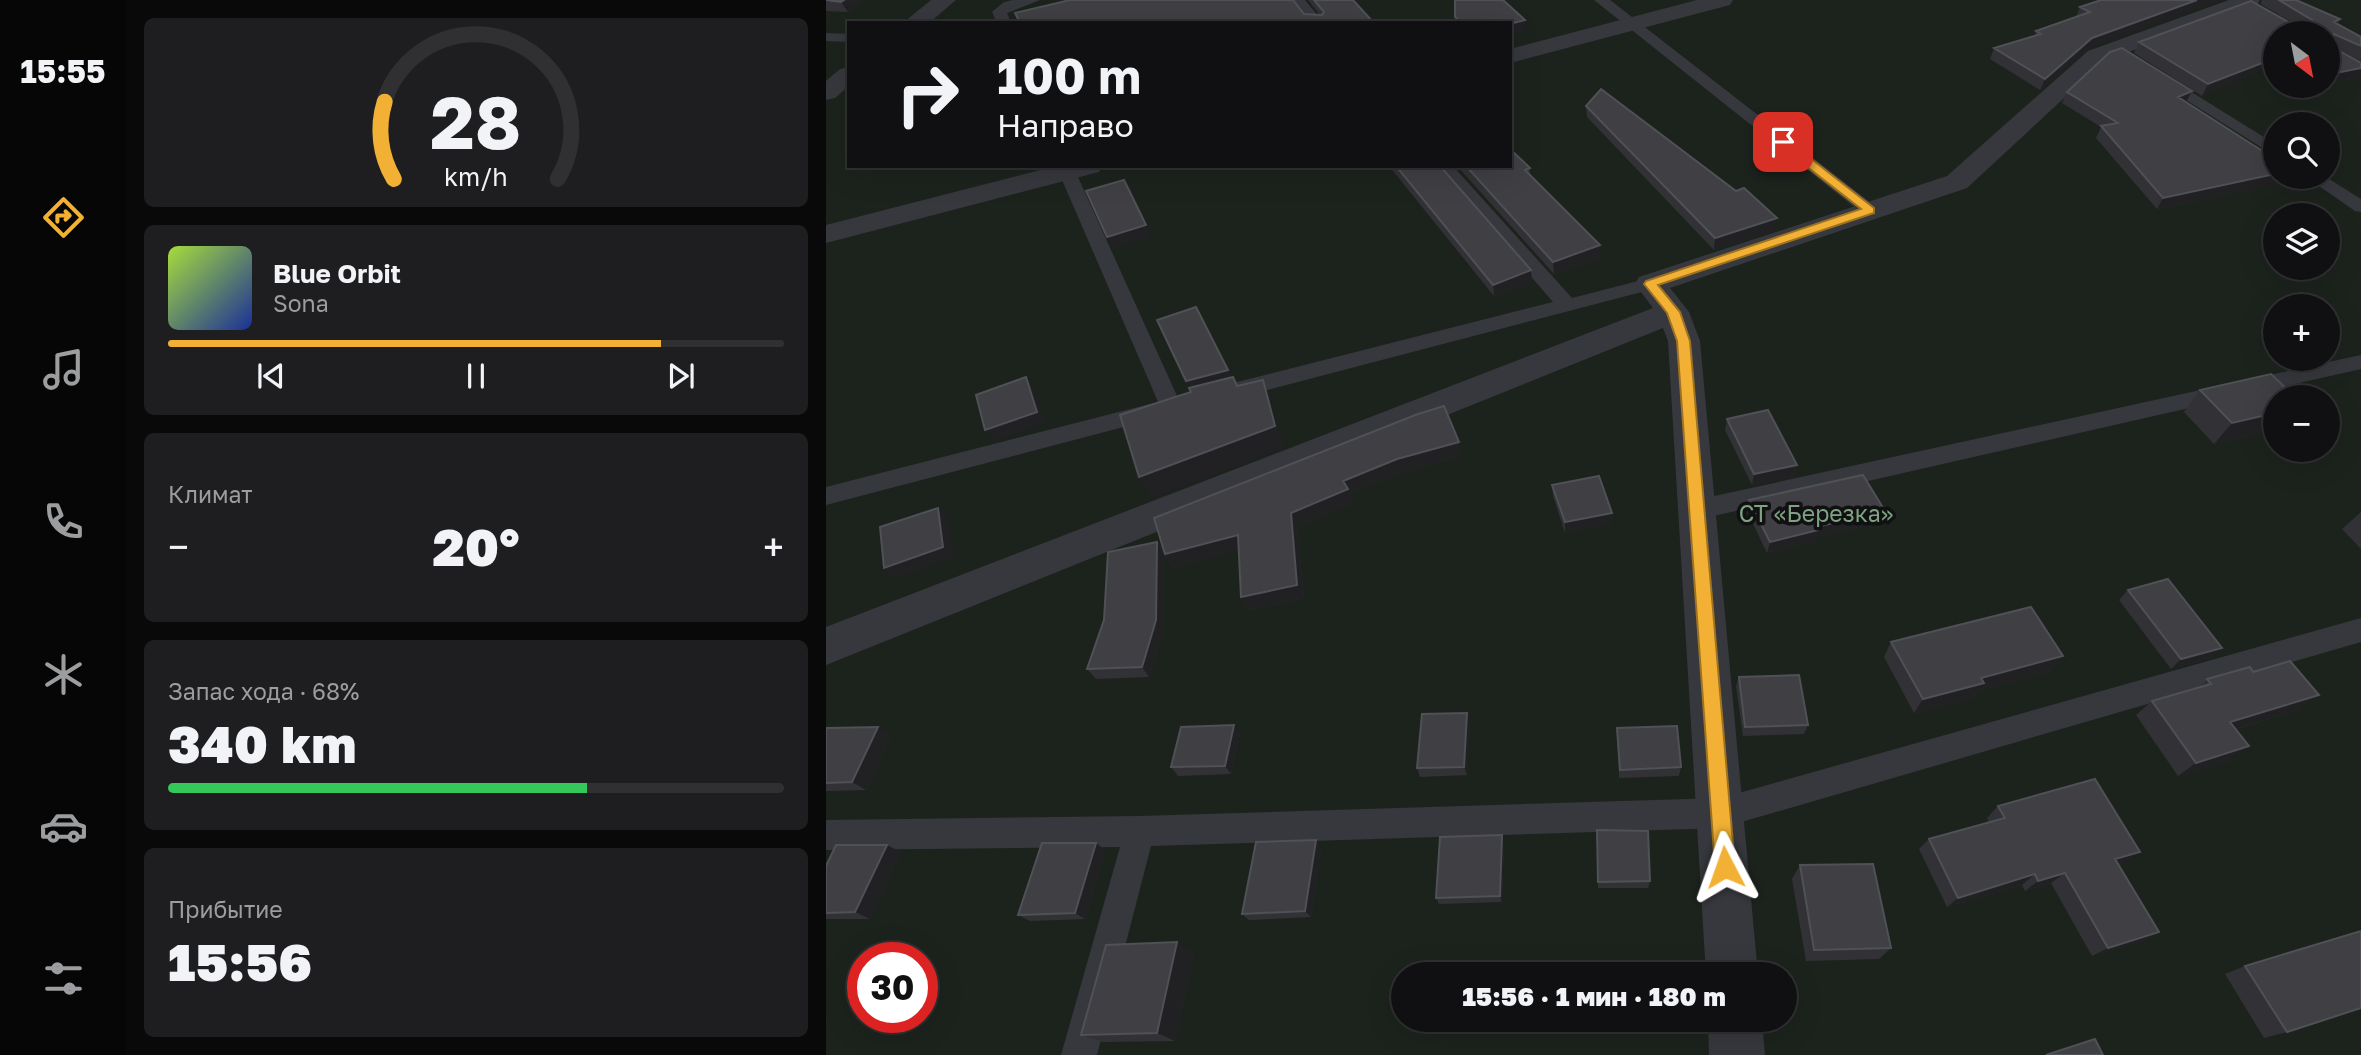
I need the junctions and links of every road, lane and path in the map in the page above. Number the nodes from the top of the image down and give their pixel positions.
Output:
1 (945, 0) edge
2 (1033, 0) edge
3 (1298, 0) edge
4 (1601, 0) edge
5 (1722, 0) edge
6 (2249, 3) edge
7 (917, 21) edge
8 (1003, 21) edge
9 (1315, 21) edge
10 (1632, 24) junction
11 (826, 37) edge
12 (847, 38) edge
13 (1512, 54) edge
14 (2150, 71) edge
15 (847, 76) edge
16 (826, 93) edge
17 (2263, 143) edge
18 (1073, 168) edge
19 (1445, 168) edge
20 (2333, 189) edge
21 (2361, 207) edge
22 (1869, 210) junction
23 (826, 234) edge
24 (1662, 298) junction
25 (1567, 305) junction
26 (2361, 362) edge
27 (1171, 407) junction
28 (826, 496) edge
29 (1696, 510) junction
30 (2361, 630) edge
31 (826, 646) edge
32 (1721, 813) junction
33 (1140, 831) junction
34 (826, 835) edge
35 (1731, 962) edge
36 (1736, 1032) edge
37 (1079, 1055) edge
38 (1737, 1055) edge

1 - 7 street
2 - 8 lane
3 - 9 lane
4 - 10 lane
5 - 10 street
6 - 22 street
10 - 13 street
10 - 22 lane
11 - 12 lane
14 - 17 lane
15 - 16 street
18 - 23 street
18 - 27 lane
19 - 25 lane
20 - 21 lane
22 - 24 street
24 - 25 lane
24 - 29 street
24 - 31 street
25 - 27 lane
26 - 29 lane
27 - 28 lane
29 - 32 street
30 - 32 lane
32 - 33 lane
32 - 35 street
33 - 34 lane
33 - 37 lane
36 - 38 street

